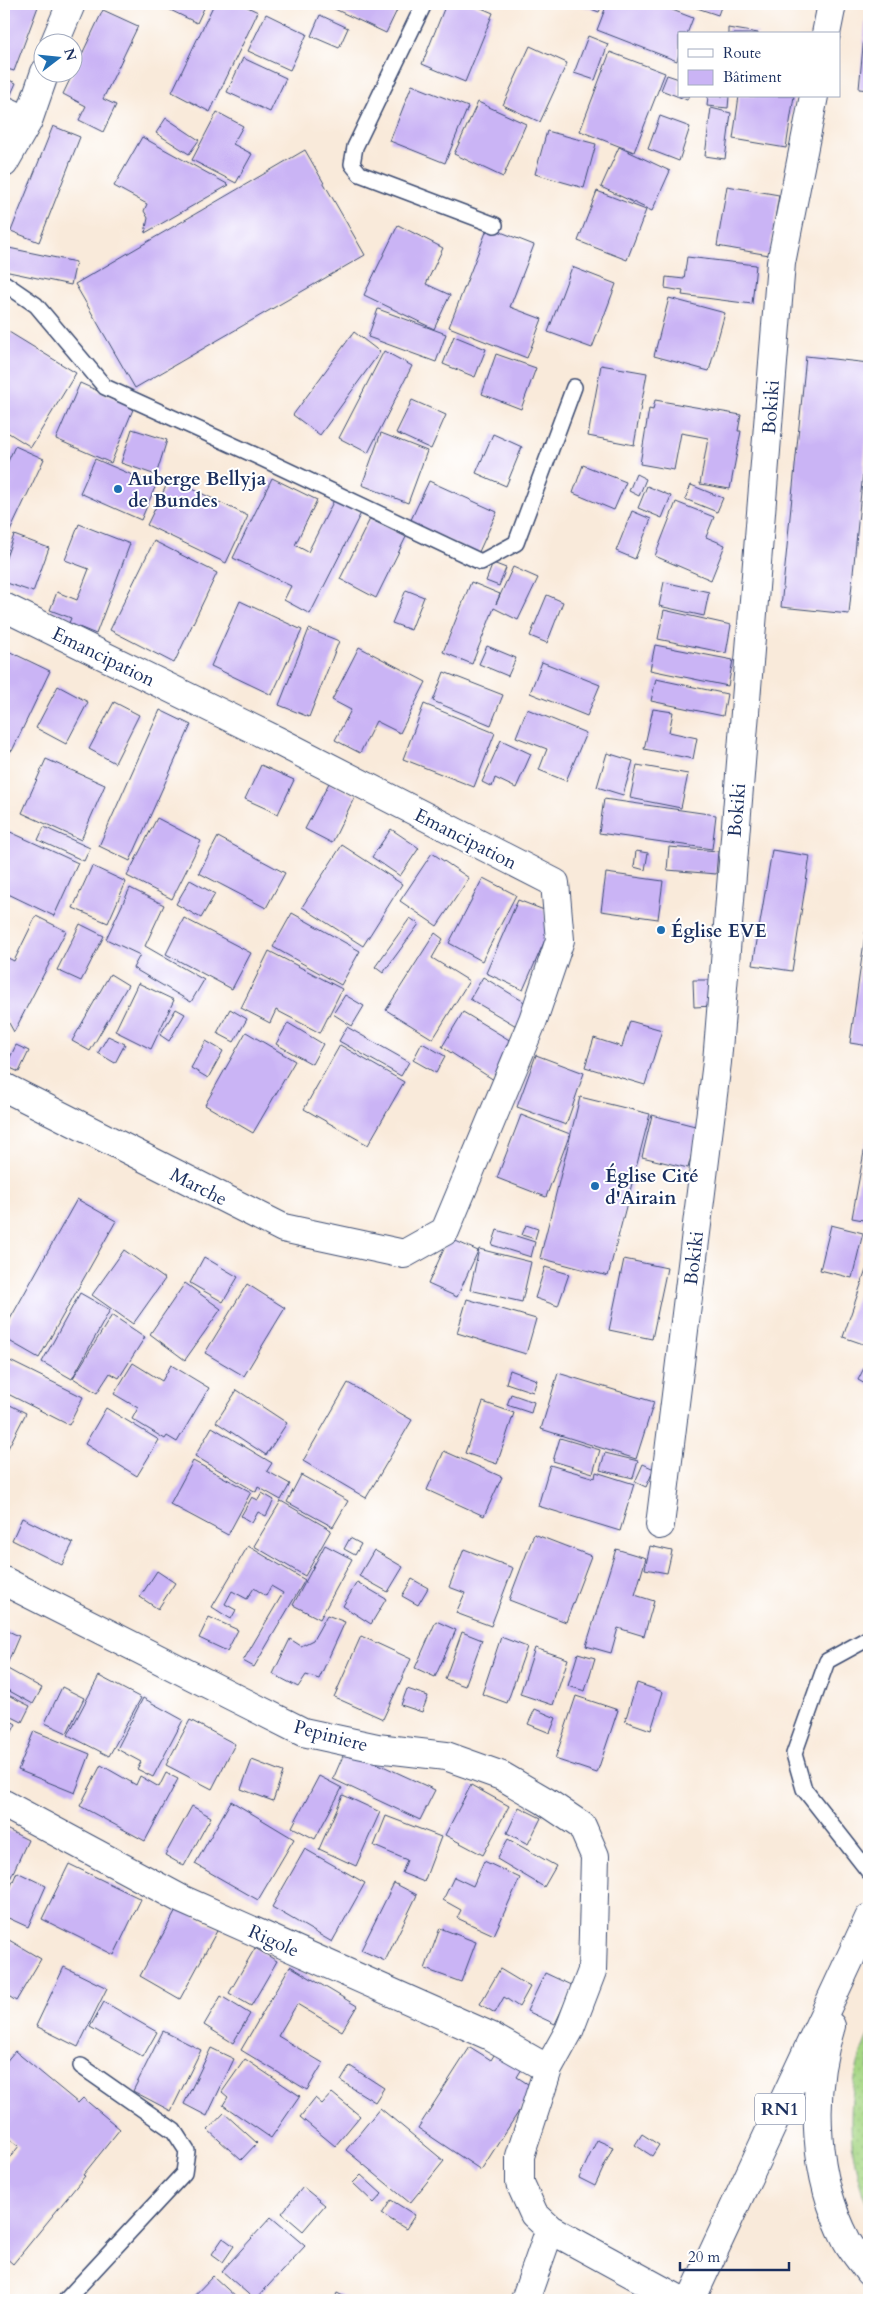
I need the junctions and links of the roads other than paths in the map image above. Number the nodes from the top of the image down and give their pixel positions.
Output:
1 (71, 4) edge
2 (424, 4) edge
3 (832, 4) edge
4 (59, 32) edge
5 (826, 32) edge
6 (38, 82) edge
7 (814, 98) edge
8 (16, 116) edge
9 (4, 163) edge
10 (495, 225) dead end
11 (4, 283) edge
12 (574, 387) dead end
13 (4, 607) edge
14 (4, 1087) edge
15 (404, 1254) joint
16 (660, 1525) dead end
17 (4, 1581) edge
18 (869, 1638) edge
19 (4, 1804) edge
20 (869, 1872) edge
21 (869, 1918) edge
22 (858, 1944) junction
23 (81, 2066) dead end
24 (548, 2068) junction
25 (550, 2229) junction
26 (869, 2272) edge
27 (66, 2300) edge
28 (525, 2300) edge
29 (680, 2300) edge
30 (691, 2300) edge

1 - 4 main road
2 - 10 lane
3 - 5 main road
6 - 8 main road
7 - 16 main road, Bokiki
8 - 9 main road
11 - 12 lane
13 - 15 main road, Emancipation
14 - 15 main road, Marche
17 - 24 main road, Pepiniere
18 - 20 lane
19 - 24 main road, Rigole
21 - 22 main road, RN1
22 - 26 main road
22 - 30 main road, RN1
23 - 27 lane
24 - 25 main road
25 - 28 main road
25 - 29 main road

